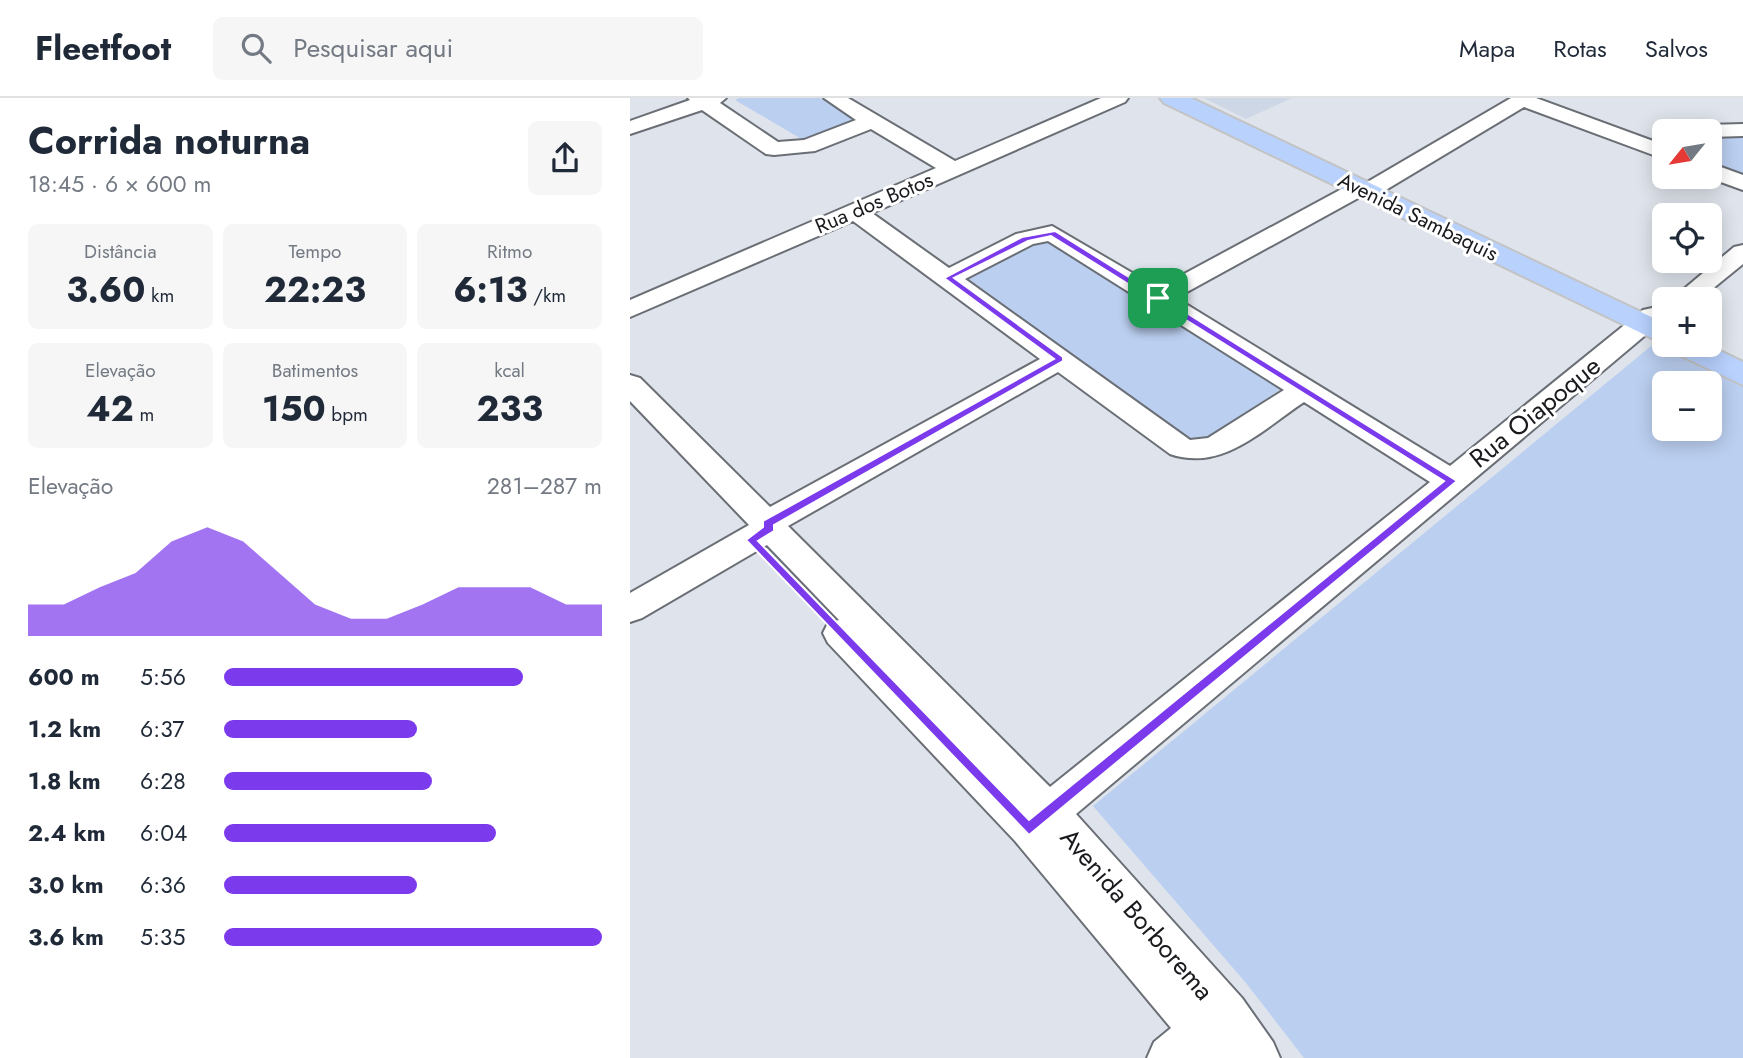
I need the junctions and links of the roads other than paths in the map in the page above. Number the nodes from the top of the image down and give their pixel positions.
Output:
1 (834, 98) edge
2 (1118, 98) edge
3 (1172, 98) edge
4 (1192, 98) edge
5 (706, 99) edge
6 (1525, 99) edge
7 (872, 121) junction
8 (630, 128) edge
9 (1743, 130) edge
10 (1722, 131) edge
11 (1652, 144) edge
12 (953, 169) junction
13 (1722, 175) edge
14 (1743, 183) edge
15 (1367, 189) junction
16 (855, 212) junction
17 (1743, 252) edge
18 (948, 278) junction
19 (1700, 287) edge
20 (1158, 298) junction
21 (630, 309) edge
22 (1652, 319) edge
23 (1652, 327) edge
24 (1722, 352) edge
25 (1708, 357) edge
26 (1060, 359) junction
27 (1743, 362) edge
28 (1743, 375) edge
29 (630, 384) edge
30 (1305, 389) junction
31 (630, 414) edge
32 (1452, 481) junction
33 (763, 531) junction
34 (630, 609) edge
35 (1038, 820) junction
36 (1205, 1041) edge
37 (1257, 1058) edge

1 - 7 street
2 - 12 street, Rua dos Botos
3 - 15 main road, Avenida Sambaquis
4 - 15 main road, Avenida Sambaquis
5 - 7 street
5 - 8 street
6 - 11 street
6 - 15 street
7 - 12 street
9 - 10 street
12 - 16 street, Rua dos Botos
13 - 14 street
15 - 20 street
15 - 22 main road, Avenida Sambaquis
16 - 18 street
16 - 21 street, Rua dos Botos
17 - 19 street
18 - 20 street
18 - 26 street
20 - 30 street
23 - 32 street, Rua Oiapoque
24 - 27 main road
25 - 28 main road
26 - 30 street
26 - 33 street
29 - 33 street, Avenida Borborema
30 - 32 street
31 - 33 street, Avenida Borborema
32 - 35 street, Rua Oiapoque
33 - 34 street
33 - 35 street, Avenida Borborema
35 - 36 street, Avenida Borborema
36 - 37 street, Avenida Borborema

